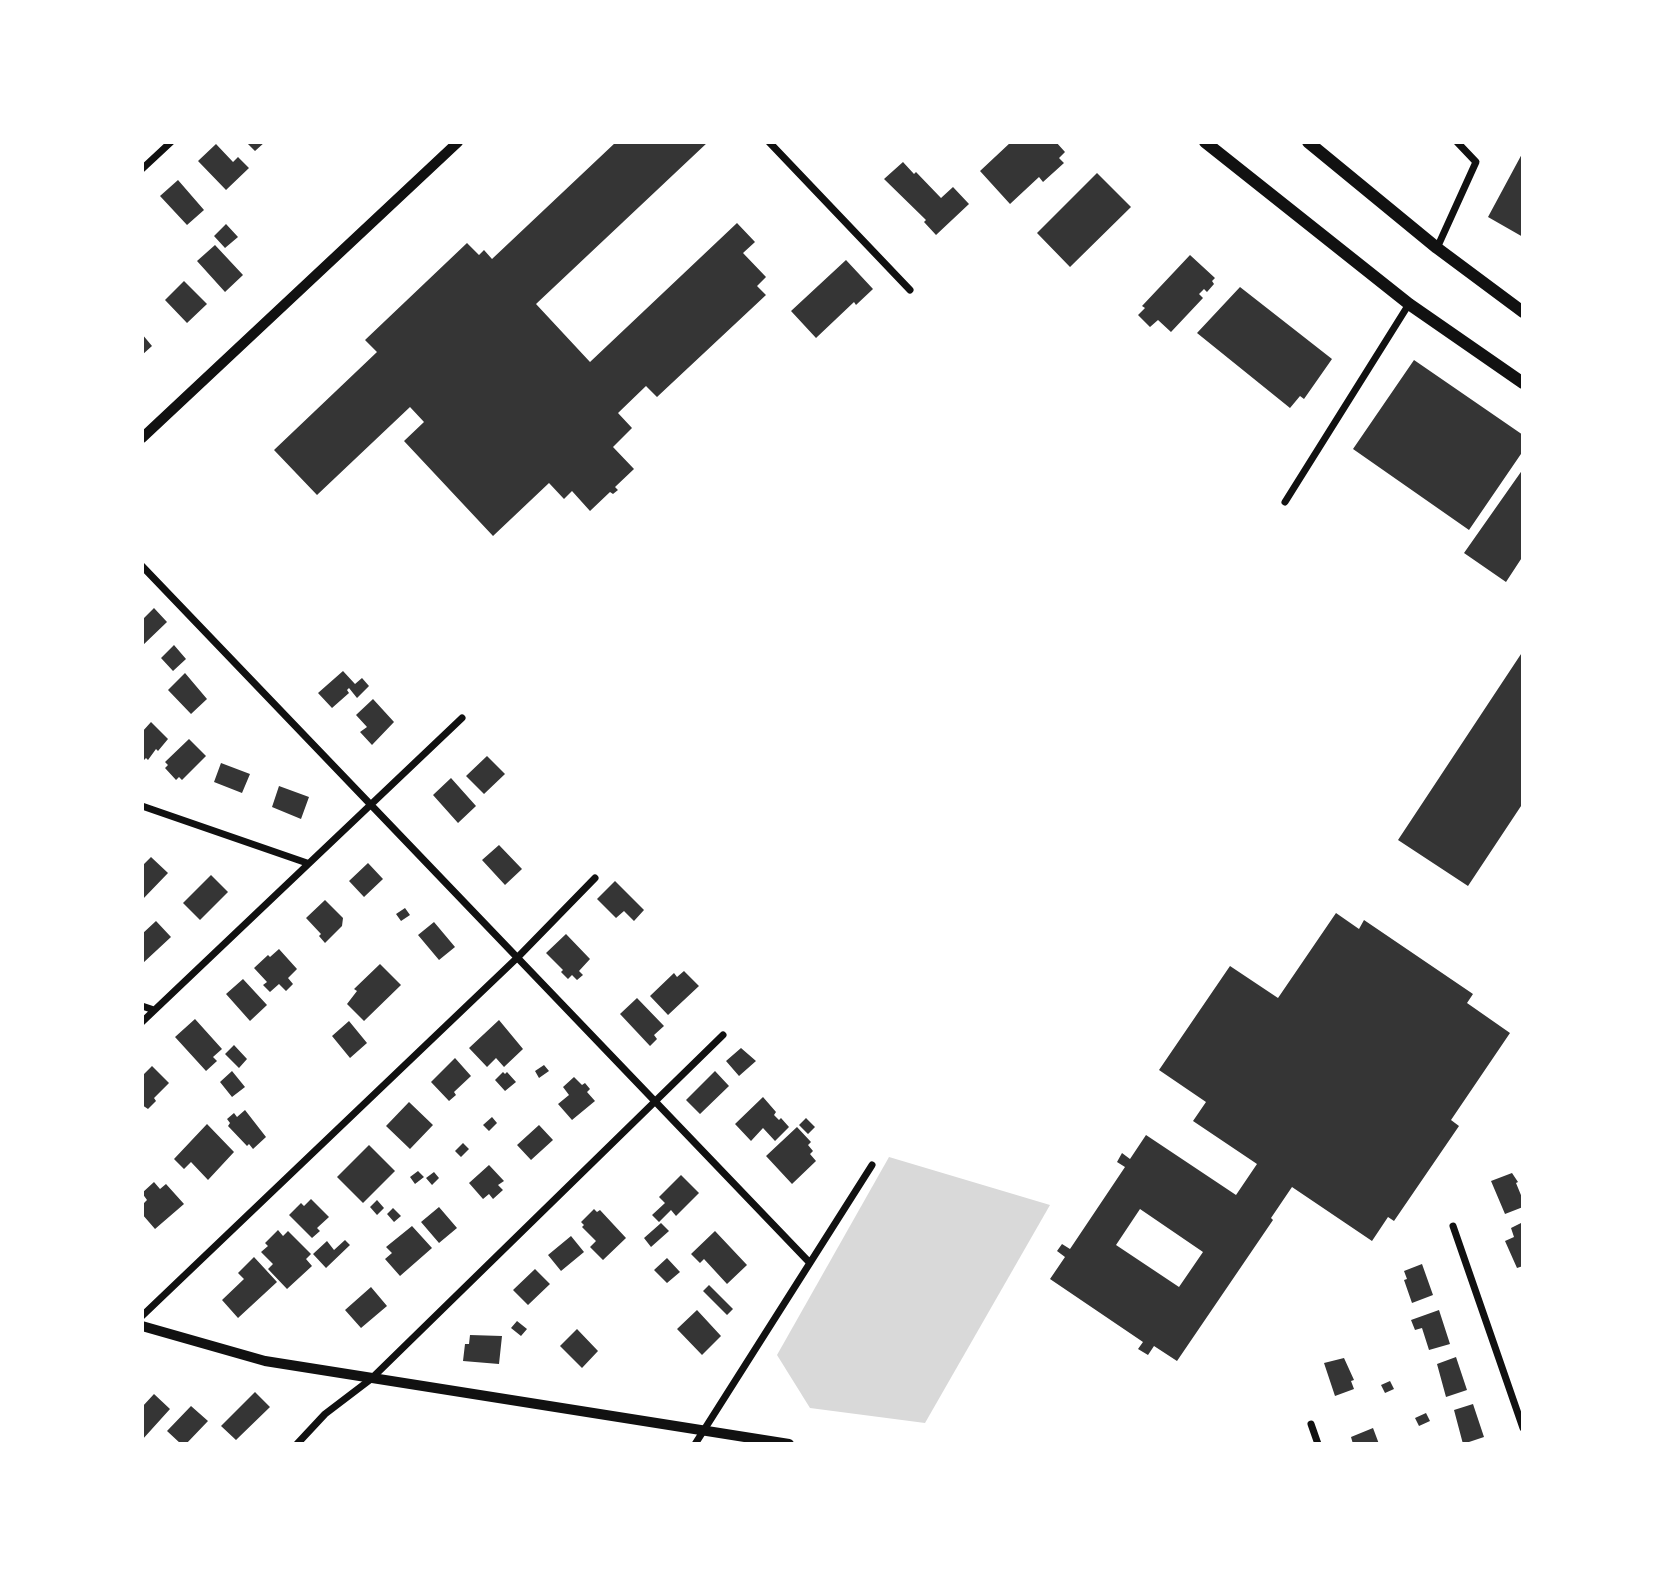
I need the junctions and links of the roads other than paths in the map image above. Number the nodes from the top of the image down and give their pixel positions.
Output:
1 (171, 142) edge
2 (458, 142) edge
3 (769, 142) edge
4 (1205, 142) edge
5 (1308, 142) edge
6 (1457, 142) edge
7 (142, 169) edge
8 (1437, 248) junction
9 (910, 290) dead end
10 (1409, 304) junction
11 (1523, 313) edge
12 (1523, 383) edge
13 (142, 438) edge
14 (1285, 502) dead end
15 (142, 566) edge
16 (462, 718) dead end
17 (371, 804) junction
18 (142, 806) edge
19 (307, 863) junction
20 (595, 877) dead end
21 (517, 957) junction
22 (142, 1006) edge
23 (154, 1010) junction
24 (142, 1022) edge
25 (723, 1035) dead end
26 (657, 1102) junction
27 (872, 1165) dead end
28 (1453, 1226) dead end
29 (809, 1262) junction
30 (142, 1315) edge
31 (142, 1326) edge
32 (371, 1379) junction
33 (1311, 1424) dead end
34 (1523, 1428) edge
35 (703, 1432) junction
36 (297, 1444) edge
37 (695, 1444) edge
38 (789, 1444) edge
39 (1318, 1444) edge

1 - 7 street
2 - 13 main road
3 - 9 street
4 - 10 highway
5 - 8 highway
6 - 8 street
8 - 11 highway
10 - 12 highway
10 - 14 street
15 - 17 street
16 - 17 street
17 - 19 street
17 - 21 street
18 - 19 street
19 - 23 street
20 - 21 street
21 - 26 street
21 - 30 street
22 - 23 street
23 - 24 street
25 - 26 street
26 - 29 street
26 - 32 street
27 - 29 street
28 - 34 street
29 - 35 street
31 - 32 main road
32 - 35 main road
32 - 36 street
33 - 39 street
35 - 37 street
35 - 38 main road

